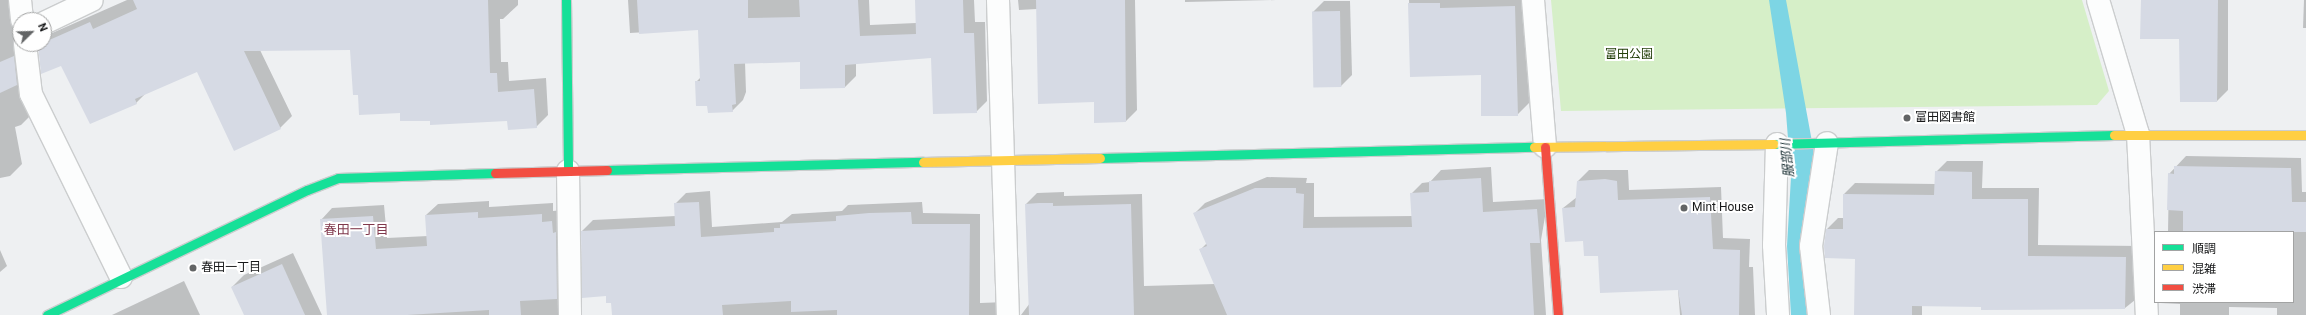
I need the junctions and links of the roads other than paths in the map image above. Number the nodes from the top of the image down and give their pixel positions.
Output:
1 (20, 0) edge
2 (92, 0) edge
3 (566, 0) edge
4 (998, 0) edge
5 (1533, 0) edge
6 (2098, 0) edge
7 (21, 12) edge
8 (52, 19) edge
9 (26, 52) edge
10 (2138, 134) junction
11 (2306, 135) edge
12 (1777, 144) junction
13 (1820, 144) junction
14 (1545, 147) junction
15 (1003, 162) junction
16 (568, 171) junction
17 (121, 277) junction
18 (47, 315) edge
19 (570, 315) edge
20 (1008, 315) edge
21 (1558, 315) edge
22 (1778, 315) edge
23 (1819, 315) edge
24 (2148, 315) edge

1 - 7 street
2 - 8 street
3 - 16 street
4 - 15 street
5 - 14 street
6 - 10 street
9 - 17 street
10 - 11 street
10 - 13 street
10 - 24 street
12 - 13 street
12 - 14 street
12 - 22 street
13 - 23 street
14 - 15 street
14 - 21 street
15 - 16 street
15 - 20 street
16 - 17 street
16 - 19 street
17 - 18 street

